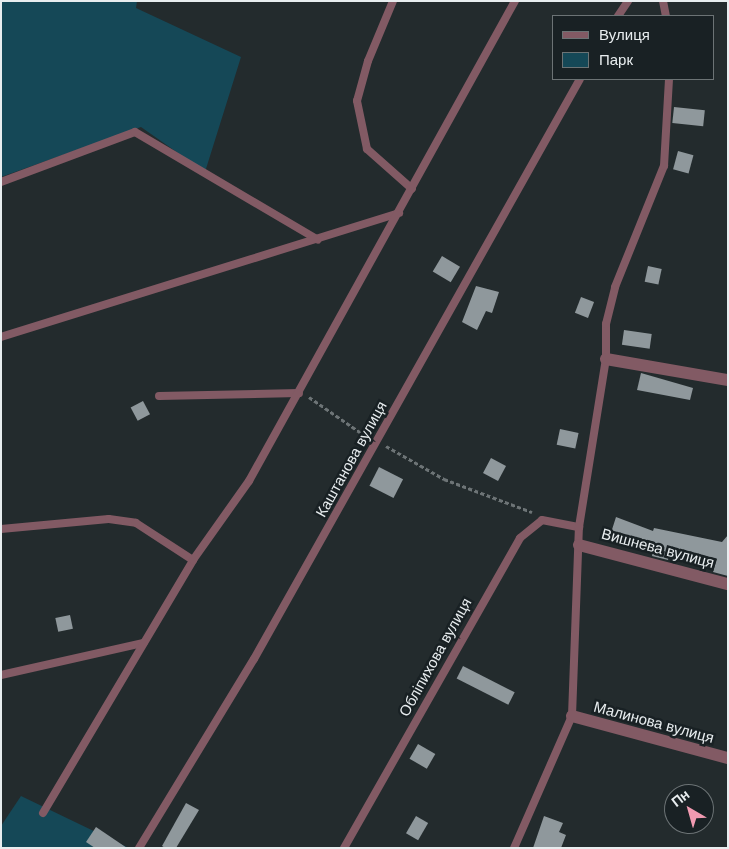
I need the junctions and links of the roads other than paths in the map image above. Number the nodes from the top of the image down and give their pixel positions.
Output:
1 (393, 1) edge
2 (515, 1) edge
3 (628, 1) edge
4 (663, 1) edge
5 (619, 15) edge
6 (666, 15) edge
7 (579, 80) edge
8 (669, 80) edge
9 (1, 182) edge
10 (412, 189) junction
11 (399, 213) junction
12 (318, 240) junction
13 (1, 337) edge
14 (606, 359) junction
15 (728, 380) edge
16 (299, 393) junction
17 (158, 396) dead end
18 (579, 527) junction
19 (1, 529) edge
20 (579, 545) junction
21 (193, 560) junction
22 (728, 584) edge
23 (143, 643) junction
24 (1, 675) edge
25 (572, 716) junction
26 (728, 758) edge
27 (43, 812) dead end
28 (139, 848) edge
29 (344, 848) edge
30 (514, 848) edge

1 - 10 lane
2 - 10 lane
3 - 5 lane
4 - 6 lane
7 - 28 lane, Каштанова вулиця
8 - 14 lane
9 - 12 lane
10 - 11 lane
11 - 12 lane
11 - 16 lane
12 - 13 lane
14 - 15 street
14 - 18 lane
16 - 17 lane
16 - 21 lane
18 - 20 lane
18 - 29 lane, Обліпихова вулиця
19 - 21 lane
20 - 22 street, Вишнева вулиця
20 - 25 lane
21 - 23 lane
23 - 24 lane
23 - 27 lane
25 - 26 street, Малинова вулиця
25 - 30 lane

